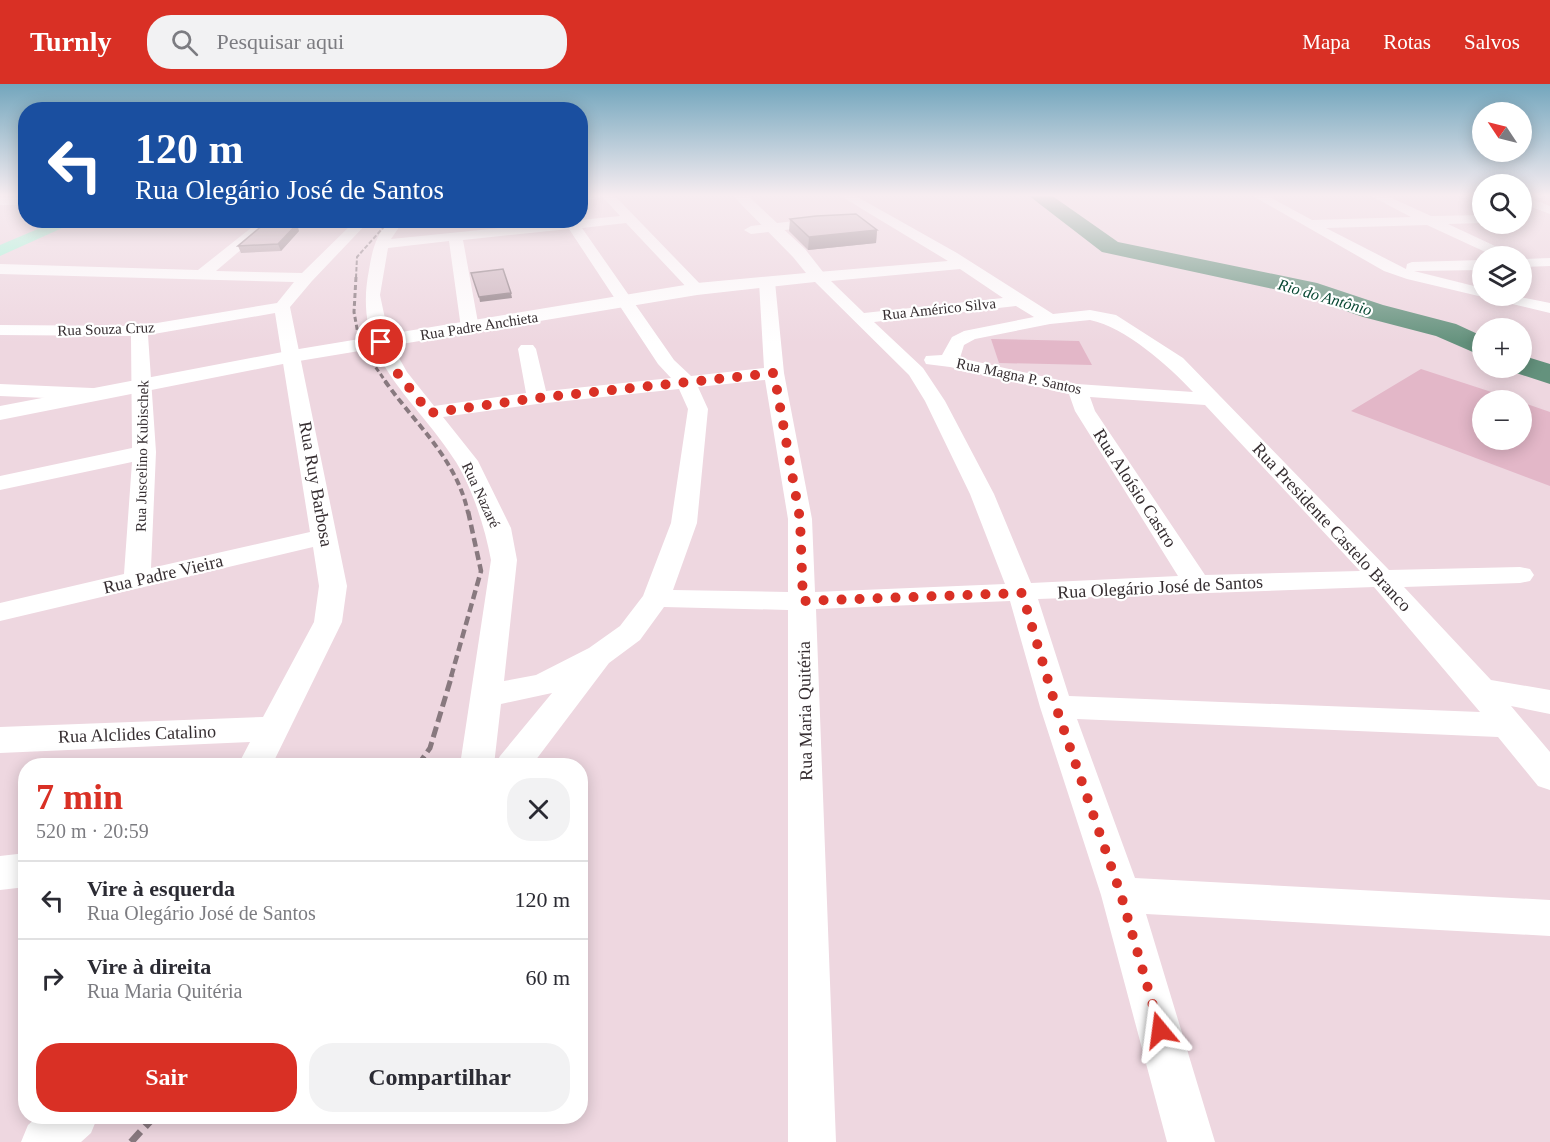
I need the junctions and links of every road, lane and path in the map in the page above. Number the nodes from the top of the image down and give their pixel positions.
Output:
1 (239, 244) edge
2 (340, 244) edge
3 (390, 244) edge
4 (457, 244) edge
5 (588, 244) edge
6 (655, 244) edge
7 (760, 244) edge
8 (790, 244) edge
9 (927, 244) edge
10 (1346, 244) edge
11 (799, 253) junction
12 (772, 262) junction
13 (1550, 262) edge
14 (1532, 263) edge
15 (962, 264) junction
16 (1472, 265) edge
17 (1389, 268) junction
18 (0, 269) edge
19 (201, 275) junction
20 (818, 277) junction
21 (306, 278) junction
22 (697, 289) junction
23 (1472, 291) edge
24 (1017, 301) junction
25 (623, 303) junction
26 (1532, 304) edge
27 (282, 307) junction
28 (1550, 308) edge
29 (862, 318) junction
30 (1050, 319) junction
31 (470, 328) junction
32 (0, 330) edge
33 (139, 331) junction
34 (381, 342) junction
35 (527, 349) dead end
36 (293, 356) junction
37 (901, 357) junction
38 (950, 362) junction
39 (774, 373) junction
40 (686, 381) junction
41 (144, 384) junction
42 (0, 390) edge
43 (1077, 390) junction
44 (92, 394) junction
45 (537, 398) junction
46 (1209, 399) junction
47 (0, 413) edge
48 (430, 413) junction
49 (145, 452) junction
50 (0, 483) edge
51 (325, 536) junction
52 (1520, 575) dead end
53 (1381, 578) junction
54 (138, 580) junction
55 (1197, 585) junction
56 (1022, 593) junction
57 (656, 598) junction
58 (803, 601) junction
59 (0, 612) edge
60 (600, 655) junction
61 (1481, 689) junction
62 (488, 696) junction
63 (1550, 702) edge
64 (1056, 707) junction
65 (1508, 725) junction
66 (274, 729) junction
67 (0, 740) edge
68 (259, 758) edge
69 (478, 758) edge
70 (518, 758) edge
71 (1550, 776) edge
72 (18, 871) edge
73 (0, 873) edge
74 (1121, 895) junction
75 (1550, 918) edge
76 (65, 1124) edge
77 (45, 1142) edge
78 (812, 1142) edge
79 (1191, 1142) edge

1 - 19 street
2 - 21 street
3 - 34 street, Rua Nazaré
4 - 31 street
5 - 25 street
6 - 22 street
7 - 12 street
8 - 11 street
9 - 15 street
10 - 17 street
11 - 12 street
11 - 20 street
12 - 20 street, Rua Padre Anchieta
12 - 22 street, Rua Padre Anchieta
12 - 39 street, Rua Maria Quitéria
13 - 14 street
15 - 20 street, Rua Padre Anchieta
15 - 24 street
16 - 17 street
17 - 23 street
18 - 19 street
19 - 21 street
20 - 29 street
21 - 27 street
22 - 25 street, Rua Padre Anchieta
24 - 29 street, Rua Américo Silva
24 - 30 street
25 - 31 street, Rua Padre Anchieta
25 - 40 street
26 - 28 street
27 - 33 street, Rua Souza Cruz
27 - 36 street, Rua Ruy Barbosa
29 - 37 street
30 - 38 street
30 - 46 street, Rua Presidente Castelo Branco
31 - 34 street, Rua Padre Anchieta
32 - 33 street, Rua Souza Cruz
33 - 41 street, Rua Juscelino Kubischek
34 - 36 street, Rua Padre Anchieta
34 - 48 street, Rua Nazaré
35 - 45 street
36 - 41 street, Rua Padre Anchieta
36 - 51 street, Rua Ruy Barbosa
37 - 38 street, Rua Magna P. Santos
37 - 56 street
38 - 43 street, Rua Magna P. Santos
39 - 40 street
39 - 58 street, Rua Maria Quitéria
40 - 45 street
40 - 57 street
41 - 44 street, Rua Padre Anchieta
41 - 49 street, Rua Juscelino Kubischek
42 - 44 street
43 - 46 street, Rua Magna P. Santos
43 - 55 street, Rua Aloísio Castro
44 - 47 street, Rua Padre Anchieta
45 - 48 street
46 - 53 street, Rua Presidente Castelo Branco
48 - 62 street, Rua Nazaré
49 - 50 street
49 - 54 street, Rua Juscelino Kubischek
51 - 54 street, Rua Padre Vieira
51 - 66 street, Rua Ruy Barbosa
52 - 53 street, Rua Olegário José de Santos
53 - 55 street, Rua Olegário José de Santos
53 - 61 street, Rua Presidente Castelo Branco
54 - 59 street, Rua Padre Vieira
55 - 56 street, Rua Olegário José de Santos
56 - 58 street, Rua Olegário José de Santos
56 - 64 street
57 - 58 street, Rua Olegário José de Santos
57 - 60 street
58 - 78 street, Rua Maria Quitéria
60 - 62 street
60 - 70 street
61 - 63 street
61 - 65 street, Rua Presidente Castelo Branco
62 - 69 street, Rua Nazaré
64 - 65 street
64 - 74 street
65 - 71 street, Rua Presidente Castelo Branco
66 - 67 street, Rua Alclides Catalino
66 - 68 street, Rua Ruy Barbosa
72 - 73 street
74 - 75 street
74 - 79 street
76 - 77 street

